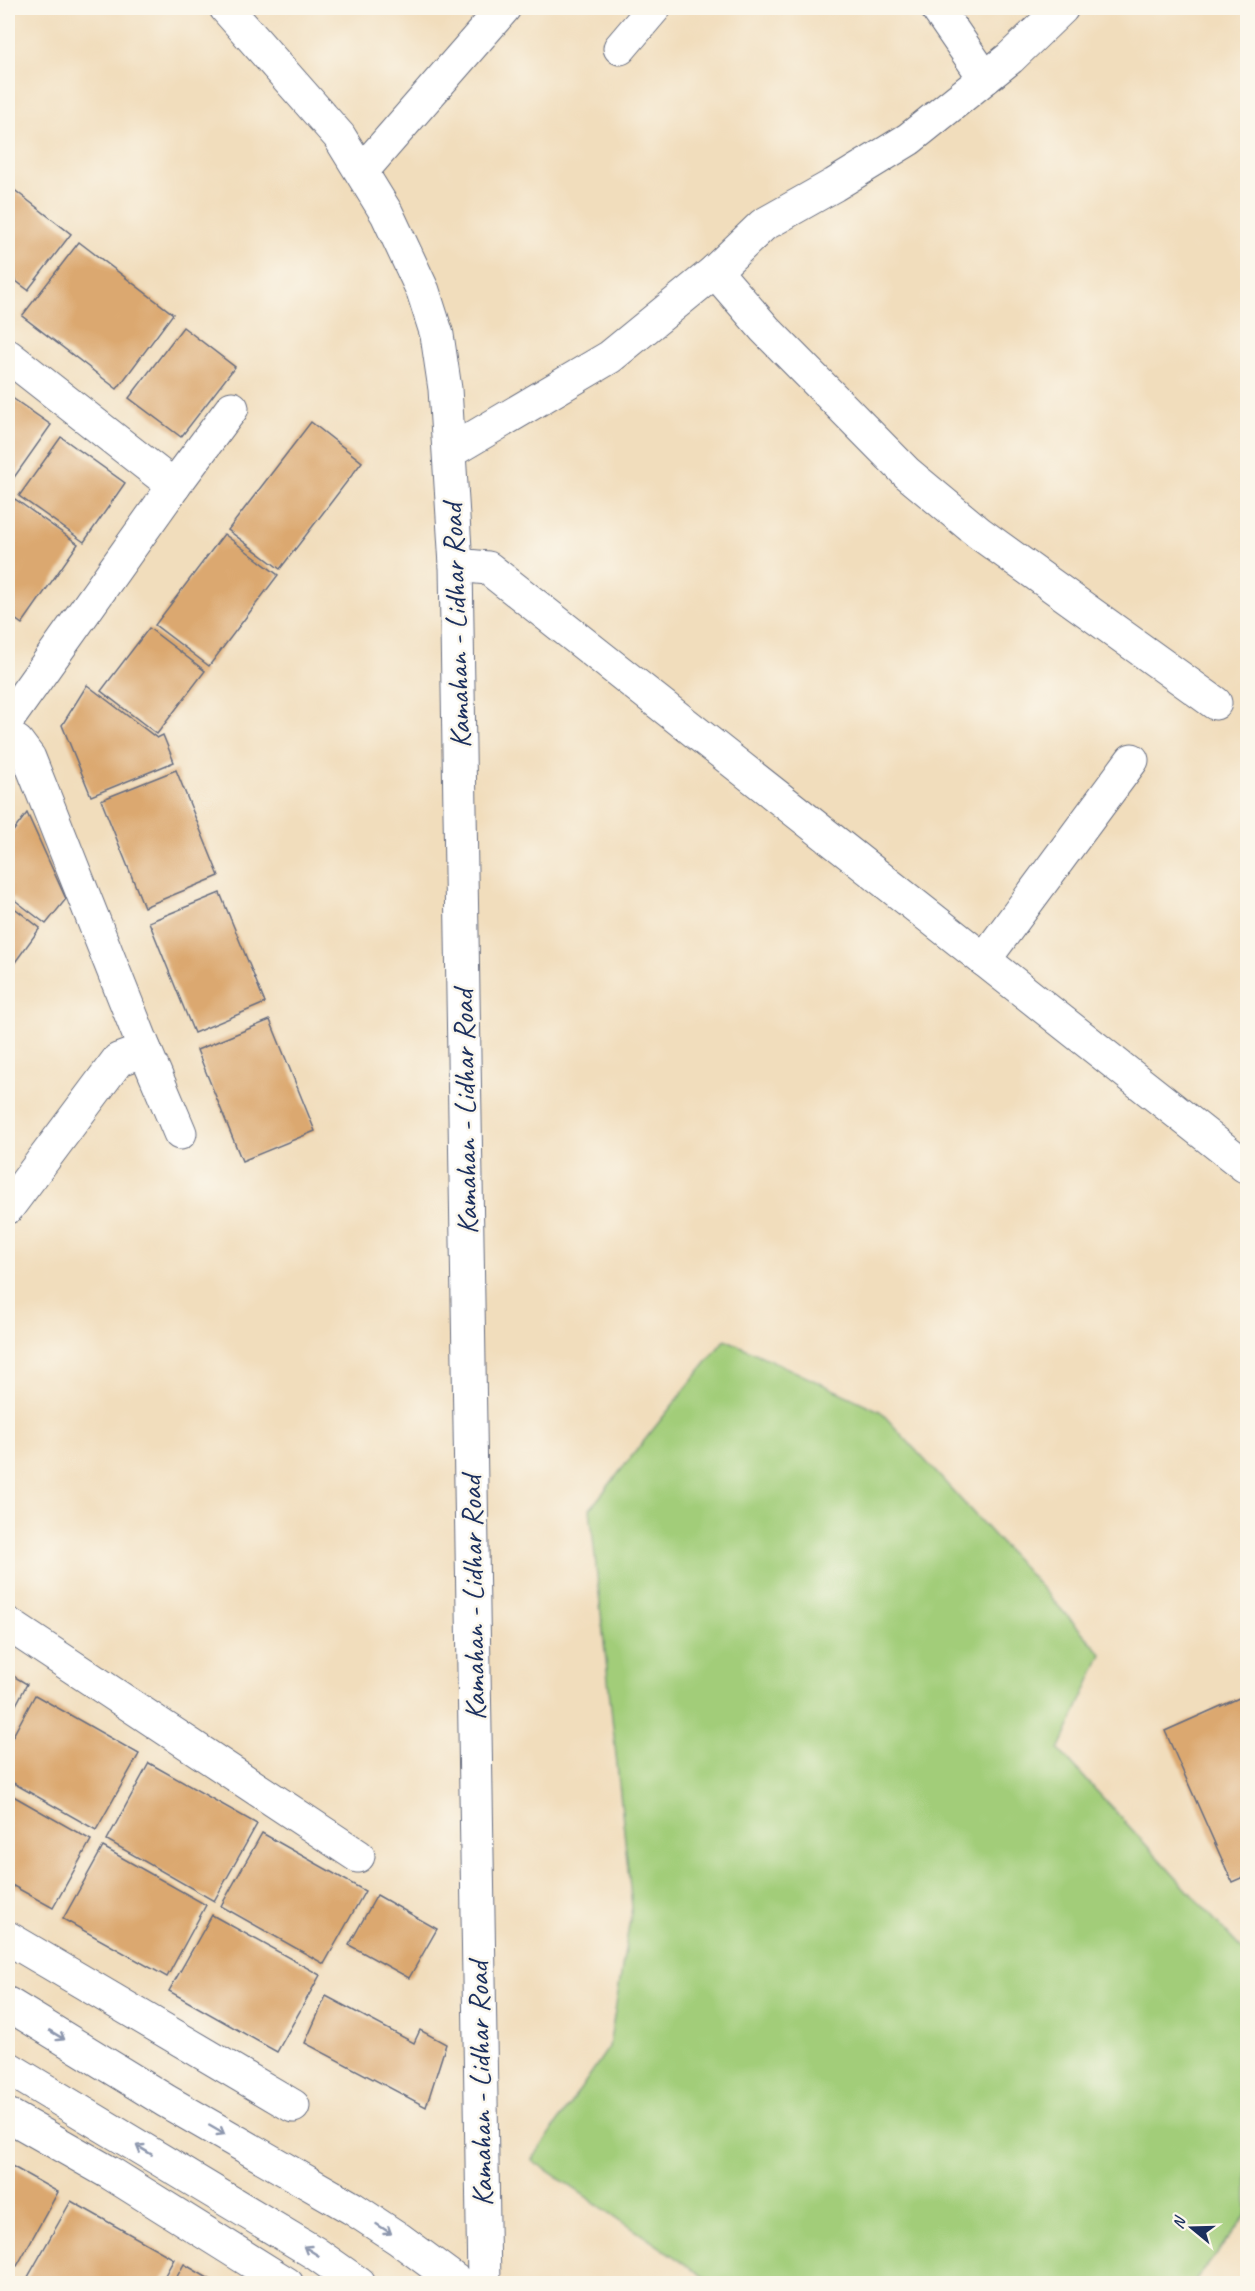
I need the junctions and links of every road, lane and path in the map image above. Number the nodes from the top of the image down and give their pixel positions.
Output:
1 (226, 8) edge
2 (504, 8) edge
3 (654, 8) edge
4 (937, 8) edge
5 (1062, 8) edge
6 (620, 48) dead end
7 (985, 78) junction
8 (362, 171) junction
9 (715, 271) junction
10 (8, 356) edge
11 (232, 408) dead end
12 (451, 451) junction
13 (174, 486) junction
14 (456, 565) junction
15 (1215, 703) dead end
16 (8, 719) edge
17 (8, 736) edge
18 (1132, 760) dead end
19 (984, 960) junction
20 (145, 1050) junction
21 (180, 1133) dead end
22 (1245, 1166) dead end
23 (8, 1207) edge
24 (8, 1624) edge
25 (358, 1856) dead end
26 (8, 1938) edge
27 (8, 2004) edge
28 (8, 2068) edge
29 (292, 2106) dead end
30 (8, 2115) edge
31 (287, 2283) edge
32 (359, 2283) edge
33 (460, 2283) edge
34 (484, 2283) edge

1 - 8 street, Kamahan - Lidhar Road
2 - 8 street
3 - 6 street
4 - 7 street
5 - 7 street
7 - 9 street
8 - 12 street, Kamahan - Lidhar Road
9 - 12 street
9 - 15 street
10 - 13 street
11 - 13 street
12 - 14 street, Kamahan - Lidhar Road
13 - 16 street
14 - 19 street
14 - 34 street, Kamahan - Lidhar Road
17 - 20 street
18 - 19 street
19 - 22 street
20 - 21 street
20 - 23 street
24 - 25 street
26 - 29 street
27 -> 33 street
32 -> 28 street
30 - 31 street

